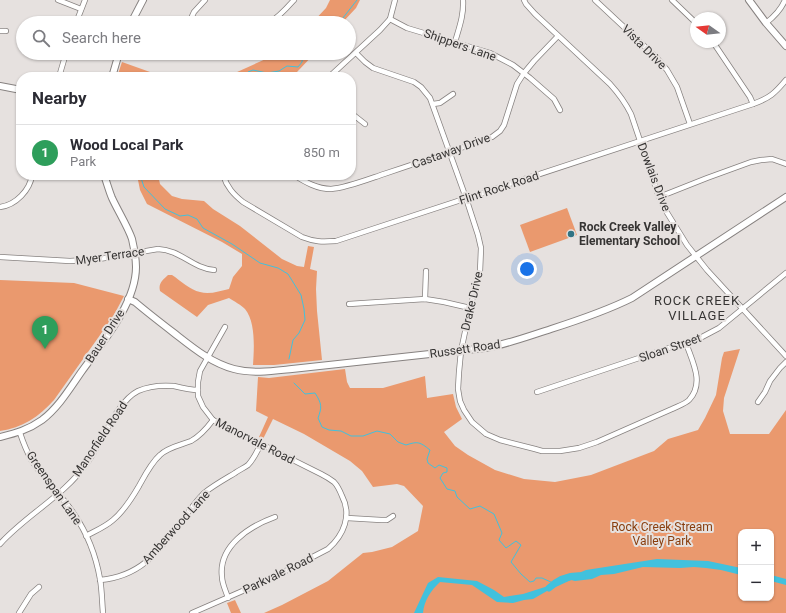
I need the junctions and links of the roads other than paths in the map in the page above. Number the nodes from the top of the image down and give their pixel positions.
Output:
1 (58, 0) edge
2 (85, 0) edge
3 (142, 0) edge
4 (205, 0) edge
5 (294, 0) edge
6 (395, 0) edge
7 (463, 0) edge
8 (524, 0) edge
9 (595, 0) edge
10 (672, 0) edge
11 (749, 0) edge
12 (785, 0) edge
13 (81, 9) junction
14 (78, 16) edge
15 (134, 16) edge
16 (192, 16) edge
17 (279, 16) edge
18 (690, 17) edge
19 (390, 19) junction
20 (766, 23) junction
21 (0, 31) edge
22 (6, 31) dead end
23 (558, 36) junction
24 (455, 42) junction
25 (786, 46) edge
26 (717, 48) edge
27 (356, 53) joint
28 (64, 60) edge
29 (117, 60) edge
30 (348, 60) edge
31 (60, 72) edge
32 (113, 72) edge
33 (335, 72) edge
34 (524, 73) junction
35 (786, 80) edge
36 (0, 86) edge
37 (16, 89) edge
38 (453, 94) dead end
39 (433, 104) junction
40 (754, 104) junction
41 (560, 110) dead end
42 (356, 117) edge
43 (365, 124) dead end
44 (690, 124) junction
45 (640, 141) junction
46 (450, 152) junction
47 (786, 164) edge
48 (31, 180) edge
49 (106, 180) edge
50 (226, 180) edge
51 (302, 180) edge
52 (786, 197) edge
53 (466, 198) junction
54 (659, 198) junction
55 (0, 207) edge
56 (135, 253) junction
57 (696, 256) junction
58 (0, 257) edge
59 (214, 270) dead end
60 (426, 271) dead end
61 (786, 273) edge
62 (128, 299) junction
63 (425, 299) junction
64 (349, 304) dead end
65 (470, 308) junction
66 (743, 310) junction
67 (224, 327) dead end
68 (686, 343) junction
69 (461, 351) junction
70 (786, 356) edge
71 (208, 358) junction
72 (786, 362) edge
73 (198, 390) junction
74 (537, 392) dead end
75 (758, 402) dead end
76 (213, 420) junction
77 (20, 433) junction
78 (0, 437) edge
79 (261, 444) junction
80 (58, 494) junction
81 (394, 516) dead end
82 (275, 517) dead end
83 (347, 518) junction
84 (86, 536) junction
85 (0, 544) edge
86 (100, 580) junction
87 (39, 586) dead end
88 (228, 598) junction
89 (19, 613) edge
90 (103, 613) edge
91 (192, 613) edge

1 - 13 street
2 - 13 street
3 - 15 street
4 - 16 street
5 - 17 street
6 - 19 street
7 - 24 street
8 - 23 street, Dowlais Drive
9 - 44 street, Vista Drive
10 - 18 street
11 - 20 street
12 - 20 street
13 - 14 street
19 - 24 street, Shippers Lane
19 - 27 street
20 - 25 street
21 - 22 street
23 - 34 street, Castaway Drive
23 - 45 street, Dowlais Drive
24 - 34 street, Shippers Lane
26 - 40 street
27 - 39 street, Drake Drive
28 - 31 street
29 - 32 street
30 - 33 street
34 - 41 street, Shippers Lane
34 - 46 street, Castaway Drive
35 - 40 street, Flint Rock Road
36 - 37 street
38 - 39 street
39 - 46 street, Drake Drive
40 - 44 street, Flint Rock Road
42 - 43 street
44 - 45 street, Flint Rock Road
45 - 53 street, Flint Rock Road
45 - 54 street, Dowlais Drive
46 - 51 street, Castaway Drive
46 - 53 street, Drake Drive
47 - 54 street
48 - 55 street
49 - 56 street, Bauer Drive
50 - 53 street, Flint Rock Road
52 - 57 street, Russett Road
53 - 65 street, Drake Drive
54 - 57 street, Dowlais Drive
56 - 58 street, Myer Terrace
56 - 59 street, Myer Terrace
56 - 62 street, Bauer Drive
57 - 66 street, Dowlais Drive
57 - 69 street, Russett Road
60 - 63 street
61 - 66 street, Sloan Street
62 - 71 street, Russett Road
62 - 77 street, Bauer Drive
63 - 64 street
63 - 65 street
65 - 69 street, Drake Drive
66 - 68 street, Sloan Street
66 - 70 street, Dowlais Drive
67 - 71 street, Manorvale Road
68 - 69 street, Drake Drive
68 - 74 street, Sloan Street
69 - 71 street, Russett Road
71 - 73 street, Manorvale Road
72 - 75 street
73 - 76 street, Manorvale Road
73 - 80 street, Manorfield Road
76 - 79 street, Manorvale Road
76 - 84 street
77 - 78 street, Bauer Drive
77 - 80 street, Greenspan Lane
79 - 83 street, Manorvale Road
79 - 86 street, Amberwood Lane
80 - 84 street, Greenspan Lane
80 - 85 street, Manorfield Road
81 - 83 street
82 - 88 street
83 - 88 street, Parkvale Road
84 - 86 street, Greenspan Lane
86 - 90 street, Greenspan Lane
87 - 89 street
88 - 91 street, Parkvale Road

